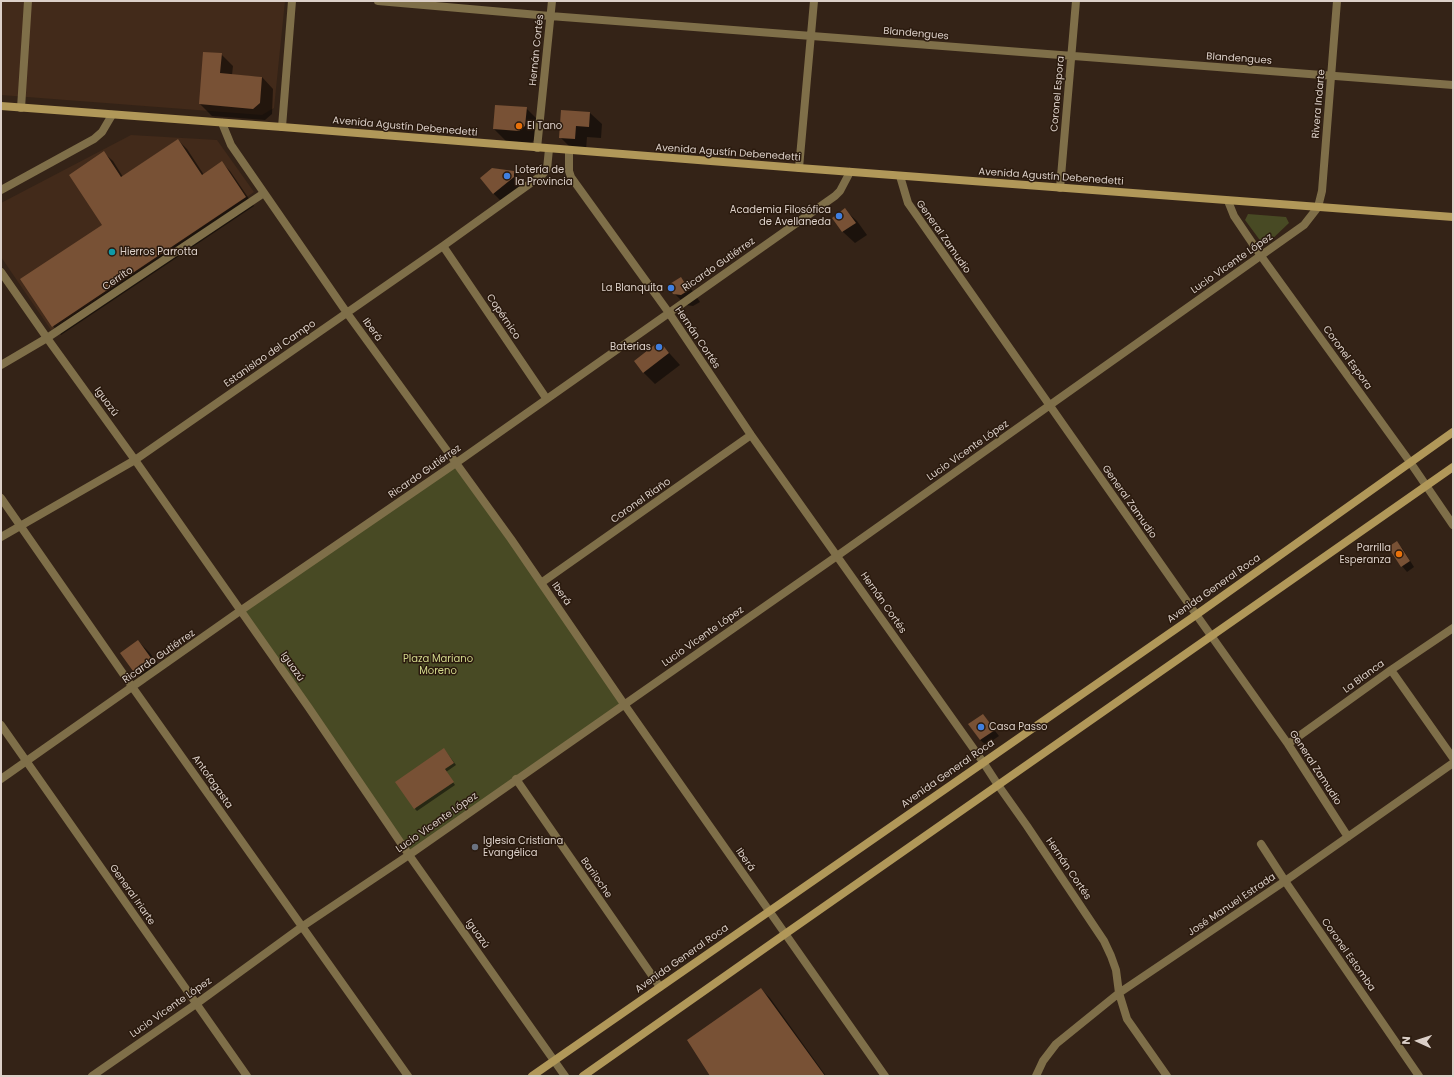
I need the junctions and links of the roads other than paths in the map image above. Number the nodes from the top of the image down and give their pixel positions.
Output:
1 (28, 1) edge
2 (292, 1) edge
3 (378, 1) edge
4 (552, 1) edge
5 (814, 1) edge
6 (1076, 1) edge
7 (1337, 1) edge
8 (550, 16) junction
9 (811, 36) junction
10 (1072, 56) junction
11 (1332, 77) junction
12 (1453, 85) edge
13 (1, 106) edge
14 (21, 108) junction
15 (112, 115) junction
16 (222, 123) junction
17 (282, 127) junction
18 (537, 148) junction
19 (549, 149) junction
20 (569, 150) junction
21 (799, 168) junction
22 (850, 172) junction
23 (900, 176) junction
24 (1060, 188) junction
25 (1, 190) edge
26 (264, 193) junction
27 (1228, 201) junction
28 (1318, 207) junction
29 (1453, 217) edge
30 (443, 246) junction
31 (1261, 256) junction
32 (1, 272) edge
33 (347, 313) junction
34 (668, 313) junction
35 (47, 338) junction
36 (1, 365) edge
37 (546, 398) junction
38 (1049, 406) junction
39 (1453, 432) edge
40 (751, 435) junction
41 (136, 460) junction
42 (1410, 462) junction
43 (456, 463) junction
44 (1453, 467) edge
45 (1426, 486) junction
46 (1, 498) edge
47 (1453, 525) edge
48 (21, 526) junction
49 (1, 537) edge
50 (837, 556) junction
51 (541, 583) junction
52 (240, 611) junction
53 (1196, 615) junction
54 (1453, 628) edge
55 (1211, 636) junction
56 (1391, 670) junction
57 (133, 688) junction
58 (624, 704) junction
59 (1, 725) edge
60 (1288, 744) junction
61 (1453, 758) edge
62 (27, 761) junction
63 (983, 762) junction
64 (1453, 763) edge
65 (1, 779) edge
66 (516, 780) junction
67 (998, 785) junction
68 (1348, 837) junction
69 (1261, 844) dead end
70 (409, 855) junction
71 (1285, 881) junction
72 (769, 911) junction
73 (303, 926) junction
74 (784, 934) junction
75 (660, 987) junction
76 (1120, 993) junction
77 (196, 1004) junction
78 (555, 1061) junction
79 (92, 1076) edge
80 (247, 1076) edge
81 (408, 1076) edge
82 (532, 1076) edge
83 (565, 1076) edge
84 (584, 1076) edge
85 (885, 1076) edge
86 (1036, 1076) edge
87 (1167, 1076) edge
88 (1419, 1076) edge

1 - 14 street
2 - 17 street
3 - 8 street, Blandengues
4 - 8 street, Hernán Cortés
5 - 9 street
6 - 10 street, Coronel Espora
7 - 11 street, Rivera Indarte
8 - 9 street, Blandengues
8 - 18 street, Hernán Cortés
9 - 10 street, Blandengues
9 - 21 street
10 - 11 street, Blandengues
10 - 24 street, Coronel Espora
11 - 12 street, Blandengues
11 - 28 street, Rivera Indarte
13 - 14 main road, Avenida Agustín Debenedetti
14 - 15 main road, Avenida Agustín Debenedetti
15 - 16 main road, Avenida Agustín Debenedetti
15 - 25 street
16 - 17 main road, Avenida Agustín Debenedetti
16 - 26 street, Iberá
17 - 18 main road, Avenida Agustín Debenedetti
18 - 19 main road, Avenida Agustín Debenedetti
19 - 20 main road, Avenida Agustín Debenedetti
19 - 30 street, Estanislao del Campo
20 - 21 main road, Avenida Agustín Debenedetti
20 - 34 street, Hernán Cortés
21 - 22 main road, Avenida Agustín Debenedetti
22 - 23 main road, Avenida Agustín Debenedetti
22 - 34 street, Ricardo Gutiérrez
23 - 24 main road, Avenida Agustín Debenedetti
23 - 38 street, General Zamudio
24 - 27 main road, Avenida Agustín Debenedetti
26 - 33 street, Iberá
26 - 35 street, Cerrito
27 - 28 main road, Avenida Agustín Debenedetti
27 - 31 street, Coronel Espora
28 - 29 main road, Avenida Agustín Debenedetti
28 - 31 street, Lucio Vicente López
30 - 33 street, Estanislao del Campo
30 - 37 street, Copérnico
31 - 38 street, Lucio Vicente López
31 - 42 street, Coronel Espora
32 - 35 street, Iguazú
33 - 41 street, Estanislao del Campo
33 - 43 street, Iberá
34 - 37 street, Ricardo Gutiérrez
34 - 40 street, Hernán Cortés
35 - 36 street, Cerrito
35 - 41 street, Iguazú
37 - 43 street, Ricardo Gutiérrez
38 - 50 street, Lucio Vicente López
38 - 53 street, General Zamudio
39 - 42 main road, Avenida General Roca
40 - 50 street, Hernán Cortés
40 - 51 street, Coronel Riaño
41 - 48 street, Estanislao del Campo
41 - 52 street, Iguazú
42 - 45 street, Coronel Espora
42 - 53 main road, Avenida General Roca
43 - 51 street, Iberá
43 - 52 street, Ricardo Gutiérrez
44 - 45 main road
45 - 47 street, Coronel Espora
45 - 55 main road
46 - 48 street, Antofagasta
48 - 49 street, Estanislao del Campo
48 - 57 street, Antofagasta
50 - 58 street, Lucio Vicente López
50 - 63 street, Hernán Cortés
51 - 58 street, Iberá
52 - 57 street, Ricardo Gutiérrez
52 - 70 street, Iguazú
53 - 55 street, General Zamudio
53 - 63 main road, Avenida General Roca
54 - 56 street, La Blanca
55 - 60 street, General Zamudio
55 - 67 main road
56 - 60 street, La Blanca
56 - 61 street
57 - 62 street, Ricardo Gutiérrez
57 - 73 street, Antofagasta
58 - 66 street, Lucio Vicente López
58 - 72 street, Iberá
59 - 62 street, General Iriarte
60 - 68 street, General Zamudio
62 - 65 street, Ricardo Gutiérrez
62 - 77 street, General Iriarte
63 - 67 street, Hernán Cortés
63 - 72 main road, Avenida General Roca
64 - 68 street, José Manuel Estrada
66 - 70 street, Lucio Vicente López
66 - 75 street, Bariloche
67 - 74 main road
67 - 76 street, Hernán Cortés
68 - 71 street, José Manuel Estrada
69 - 71 street, Coronel Estomba
70 - 73 street, Lucio Vicente López
70 - 78 street, Iguazú
71 - 76 street, José Manuel Estrada
71 - 88 street, Coronel Estomba
72 - 74 street, Iberá
72 - 75 main road, Avenida General Roca
73 - 77 street, Lucio Vicente López
73 - 81 street, Antofagasta
74 - 84 main road
74 - 85 street, Iberá
75 - 78 main road, Avenida General Roca
76 - 86 street, José Manuel Estrada
76 - 87 street, Hernán Cortés
77 - 79 street, Lucio Vicente López
77 - 80 street, General Iriarte
78 - 82 main road, Avenida General Roca
78 - 83 street, Iguazú

